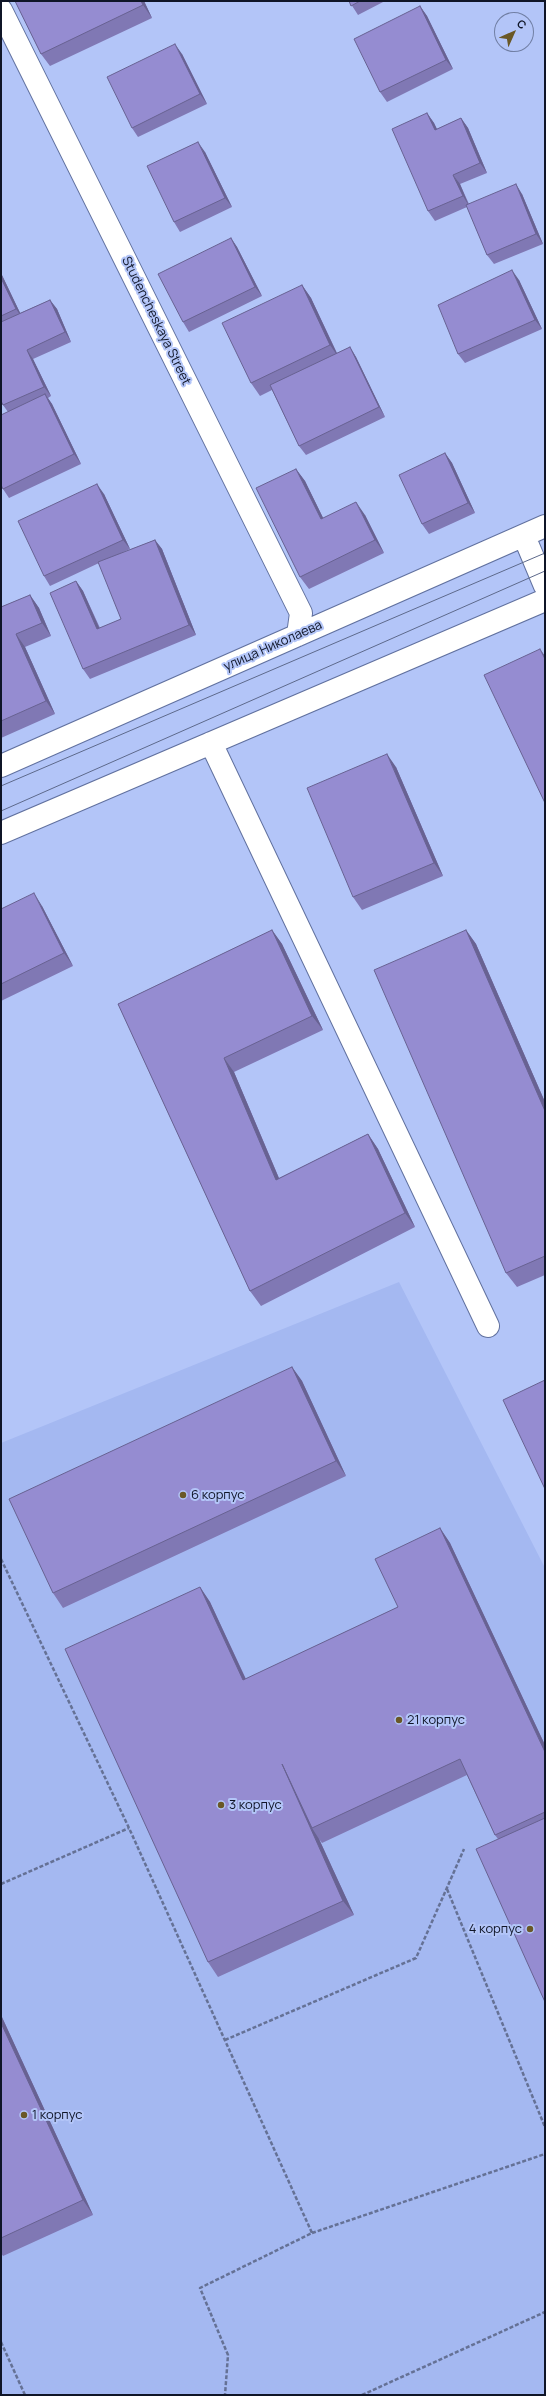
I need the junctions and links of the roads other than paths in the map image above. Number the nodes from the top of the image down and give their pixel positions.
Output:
1 (1, 10) edge
2 (545, 526) edge
3 (524, 536) junction
4 (545, 586) edge
5 (545, 600) edge
6 (298, 635) junction
7 (212, 743) junction
8 (1, 766) edge
9 (1, 834) edge
10 (488, 1326) dead end

1 - 6 street, Studencheskaya Street
2 - 3 street, улица Николаева
3 - 4 street
3 - 6 street, улица Николаева
5 - 7 street
6 - 8 street, улица Николаева
7 - 9 street
7 - 10 street

